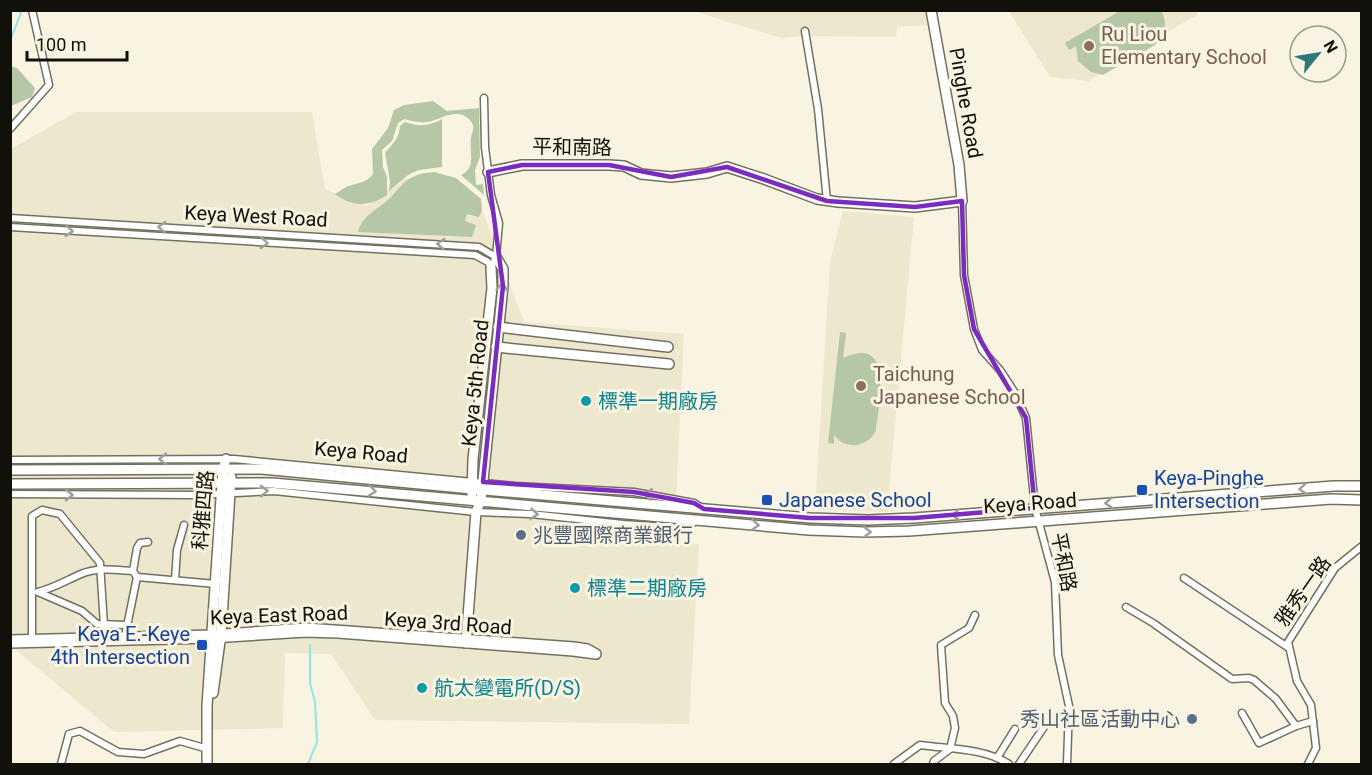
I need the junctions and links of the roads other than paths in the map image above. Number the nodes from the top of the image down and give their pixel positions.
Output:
1 (32, 10) edge
2 (931, 10) edge
3 (805, 31) dead end
4 (484, 98) dead end
5 (10, 129) edge
6 (488, 172) junction
7 (827, 201) junction
8 (962, 201) junction
9 (10, 218) edge
10 (10, 227) edge
11 (496, 258) junction
12 (491, 268) junction
13 (498, 327) junction
14 (496, 347) junction
15 (668, 347) dead end
16 (669, 364) dead end
17 (226, 459) junction
18 (10, 460) edge
19 (228, 469) junction
20 (10, 470) edge
21 (10, 484) edge
22 (1362, 486) edge
23 (227, 487) junction
24 (477, 490) junction
25 (10, 494) edge
26 (1362, 500) edge
27 (1035, 508) junction
28 (476, 512) junction
29 (701, 520) junction
30 (1039, 520) junction
31 (184, 525) dead end
32 (148, 542) dead end
33 (1362, 546) edge
34 (101, 569) junction
35 (135, 574) junction
36 (1184, 578) dead end
37 (175, 580) junction
38 (216, 584) junction
39 (35, 591) junction
40 (1126, 607) dead end
41 (975, 615) dead end
42 (127, 625) junction
43 (104, 626) junction
44 (124, 636) junction
45 (216, 636) junction
46 (32, 638) junction
47 (466, 641) junction
48 (10, 642) edge
49 (1289, 649) junction
50 (1242, 713) dead end
51 (1313, 721) junction
52 (1296, 726) junction
53 (1044, 727) dead end
54 (1015, 729) dead end
55 (208, 749) junction
56 (950, 749) junction
57 (1000, 761) edge
58 (61, 765) edge
59 (207, 765) edge
60 (894, 765) edge
61 (933, 765) edge
62 (1009, 765) edge
63 (1019, 765) edge
64 (1067, 765) edge
65 (1308, 765) edge

1 - 5 street
2 - 8 street, Pinghe Road
3 - 7 street
4 - 6 street
6 - 7 street, 平和南路
6 - 11 street
7 - 8 street, 平和南路
8 - 27 street, 平和路
11 -> 9 street, Keya West Road
10 -> 12 street, Keya West Road
11 - 12 street
13 -> 11 street, Keya 5th Road
12 - 24 street, Keya 5th Road
13 - 14 street, Keya 5th Road
13 - 15 street
14 - 16 street
14 - 24 street, Keya 5th Road
17 -> 18 street, Keya Road
17 - 19 street, 科雅四路
17 - 24 street, Keya Road
19 - 20 street, Keya Road
19 - 23 street, 科雅四路
19 - 24 street, Keya Road
21 - 23 street, Keya Road
22 -> 27 street, Keya Road
23 -> 24 street, Keya Road
25 -> 23 street, Keya Road
23 -> 28 street, Keya Road
23 - 38 street, 科雅四路
23 - 45 street, 科雅四路
27 -> 24 street, Keya Road
24 - 28 street, Keya 5th Road
24 - 29 street, Keya Road
26 - 30 street, Keya Road
27 - 30 street, 平和路
28 -> 29 street, Keya Road
28 - 47 street, Keya 5th Road
29 -> 30 street, Keya Road
30 - 64 street, 平和路
31 - 37 street
32 - 35 street
33 - 49 street, 雅秀一路
34 - 35 street
34 - 39 street
34 - 39 street
34 - 43 street
35 - 37 street
35 - 42 street
36 - 49 street
37 - 38 street
38 - 45 street, 科雅四路
39 - 43 street
39 - 46 street
40 - 52 street
41 - 56 street
42 - 43 street
42 - 44 street
44 - 45 street, Keya East Road
44 - 46 street, Keya East Road
45 - 47 street, Keya 3rd Road
45 - 48 street, Keya East Road
45 - 55 street, 科雅四路
46 - 48 street, Keya East Road
47 - 47 street, Keya 3rd Road
49 - 51 street, 雅秀一路
50 - 52 street
51 - 52 street
51 - 65 street, 雅秀一路
53 - 63 street
54 - 57 street
55 - 58 street
55 - 59 street, 科雅四路
56 - 57 street
56 - 60 street
56 - 61 street
57 - 62 street

